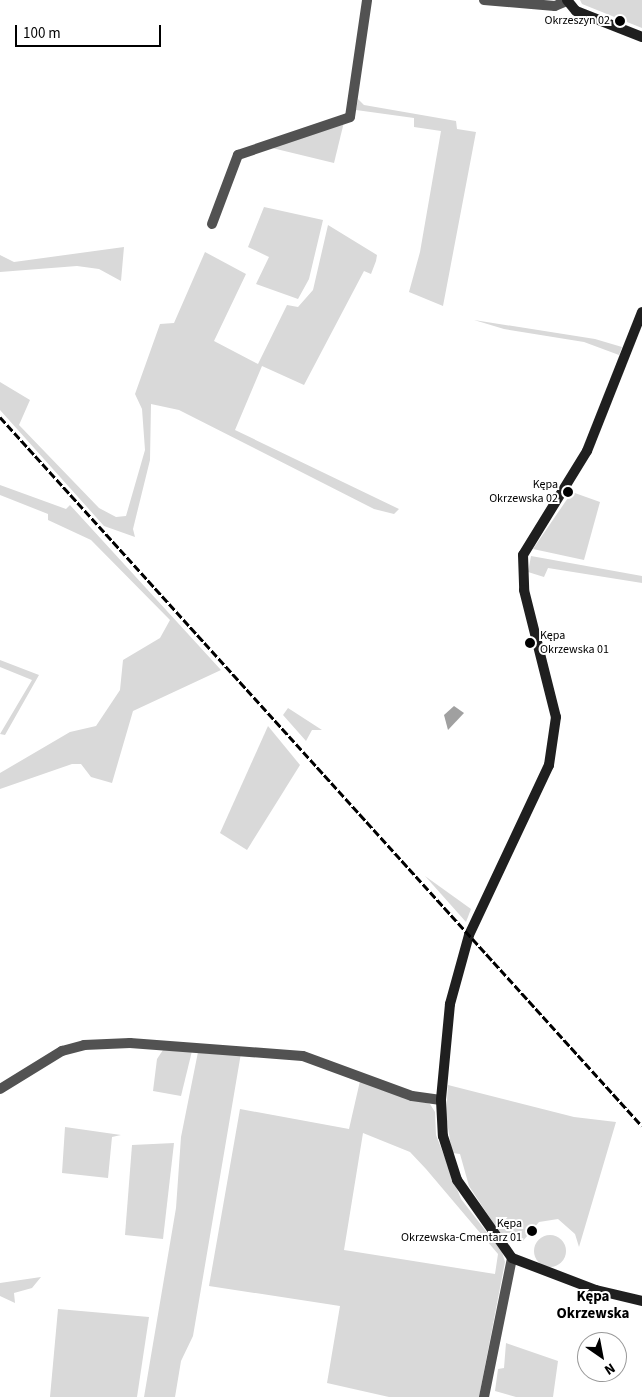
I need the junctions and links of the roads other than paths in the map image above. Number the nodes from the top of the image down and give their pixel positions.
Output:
1 (367, 0) edge
2 (484, 0) edge
3 (567, 0) edge
4 (642, 37) edge
5 (212, 224) dead end
6 (642, 312) edge
7 (0, 1089) edge
8 (441, 1100) junction
9 (512, 1258) junction
10 (642, 1301) edge
11 (484, 1397) edge

1 - 5 street
2 - 3 street
3 - 4 street
6 - 8 street
7 - 8 street
8 - 9 street
9 - 10 street
9 - 11 street

